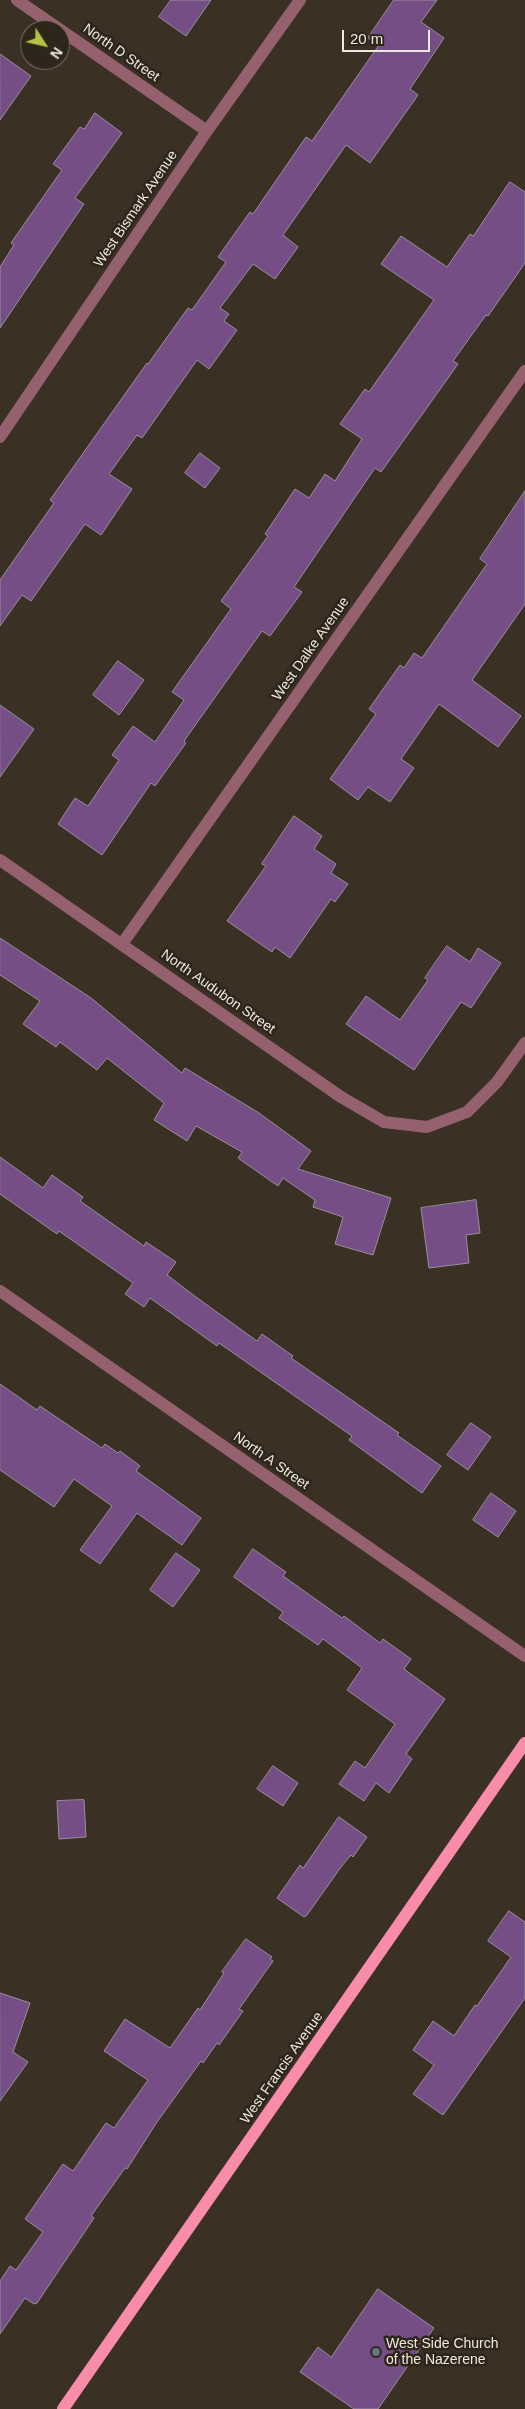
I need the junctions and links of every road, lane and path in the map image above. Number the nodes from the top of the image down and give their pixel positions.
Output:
1 (17, 0) edge
2 (300, 0) edge
3 (207, 131) junction
4 (525, 371) edge
5 (0, 437) edge
6 (0, 860) edge
7 (122, 944) junction
8 (525, 1043) edge
9 (0, 1291) edge
10 (525, 1656) edge
11 (525, 1744) edge
12 (63, 2409) edge

1 - 3 street, North D Street
2 - 3 street, West Bismark Avenue
3 - 5 street, West Bismark Avenue
4 - 7 street, West Dalke Avenue
6 - 7 street, North Audubon Street
7 - 8 street, North Audubon Street
9 - 10 street, North A Street
11 - 12 main road, West Francis Avenue

